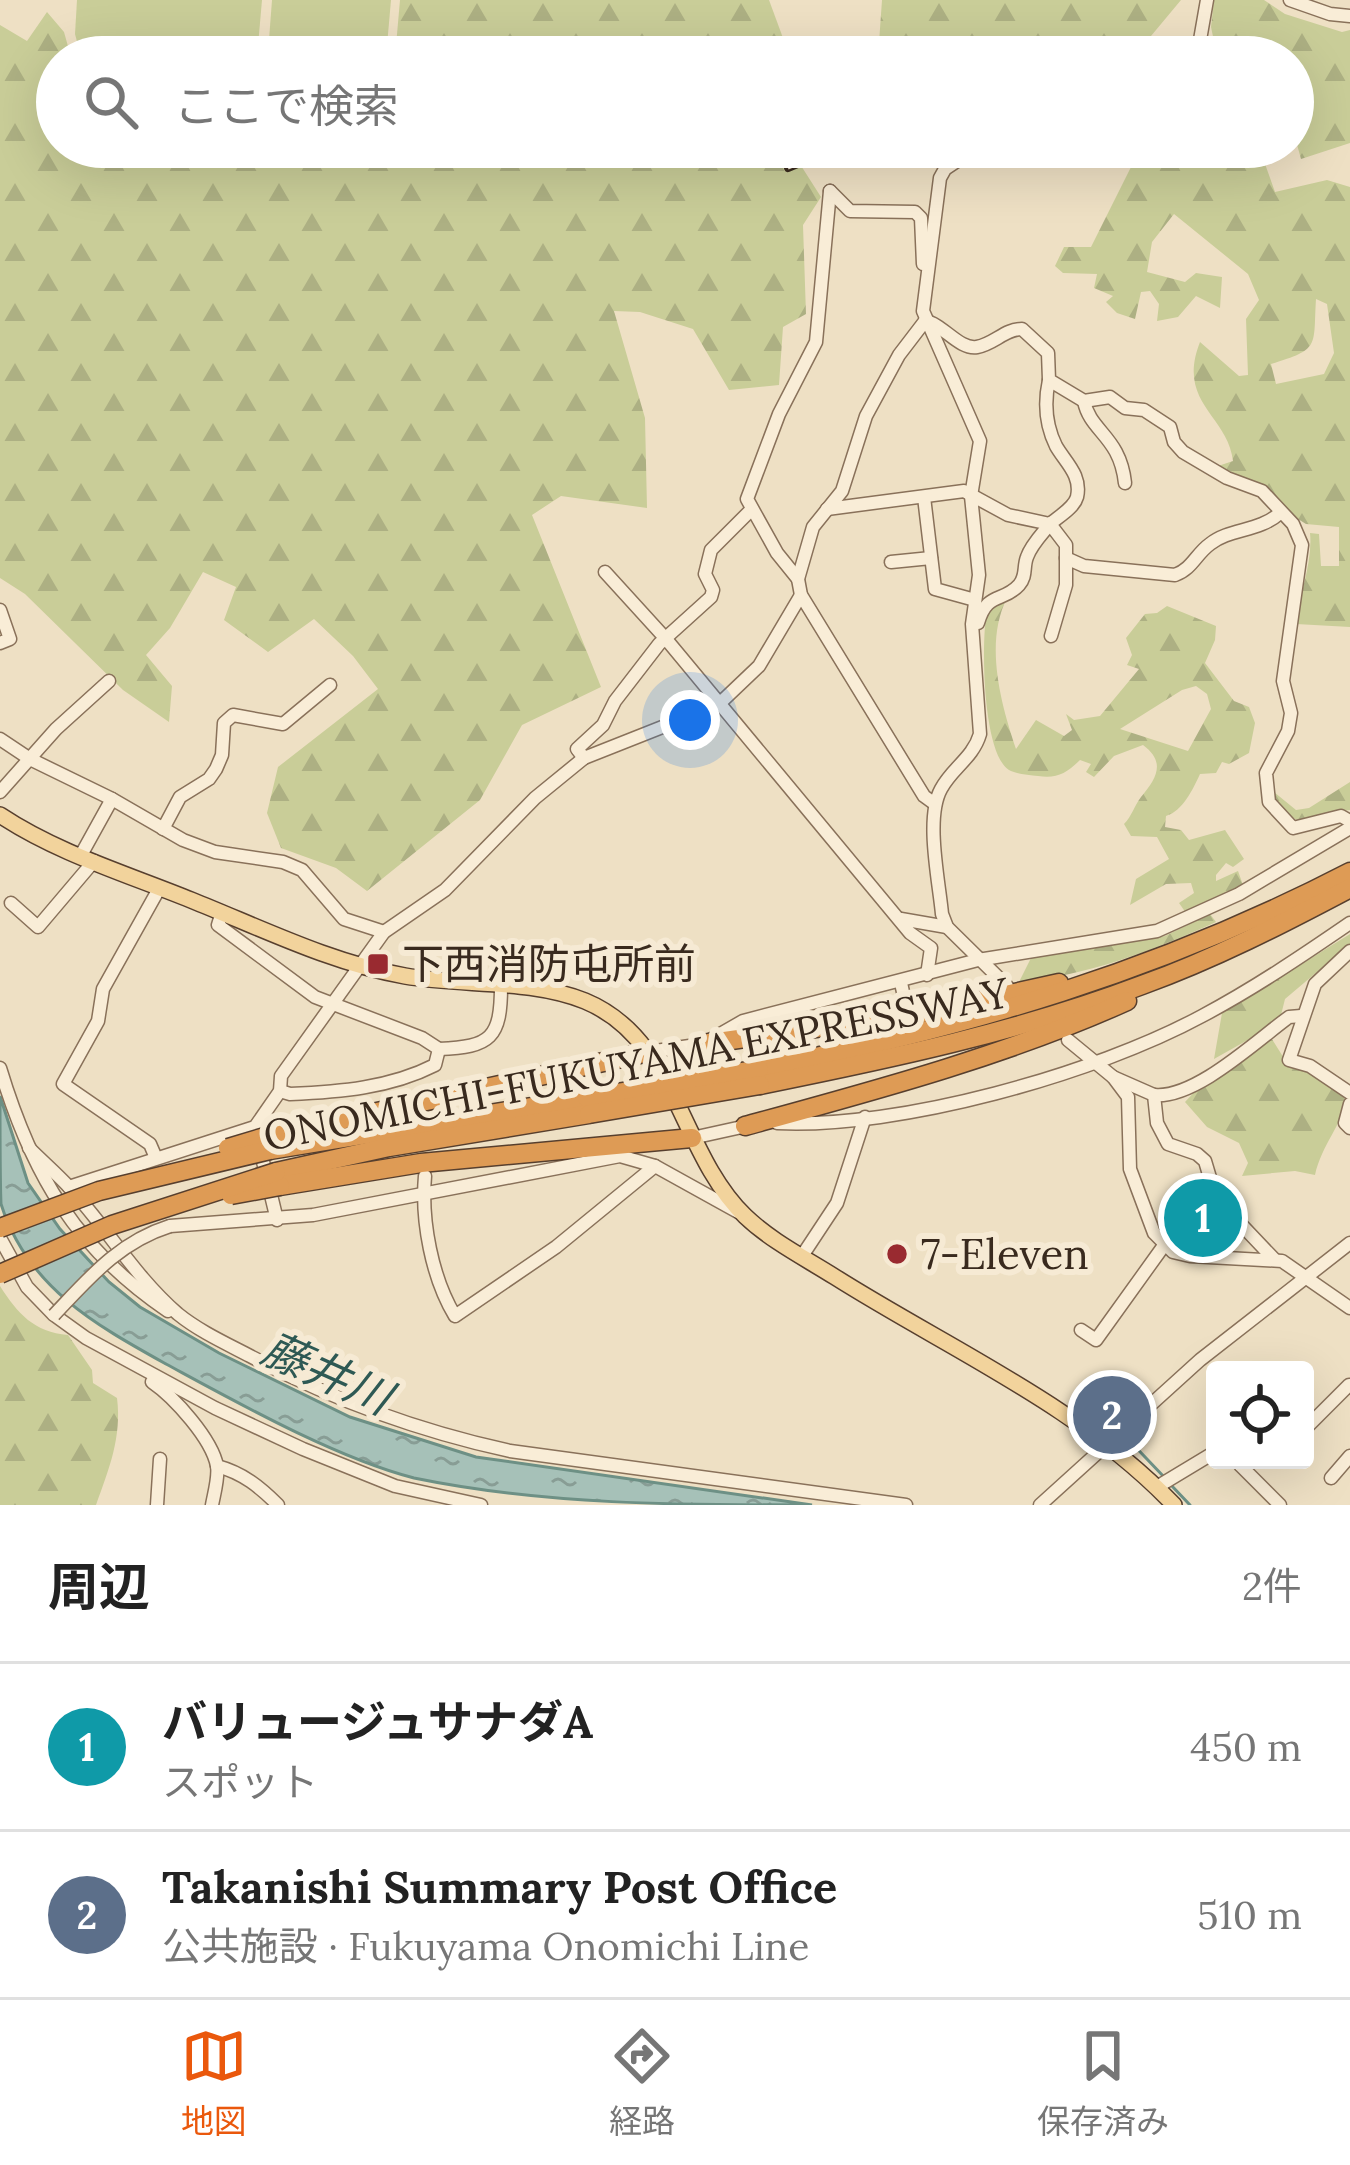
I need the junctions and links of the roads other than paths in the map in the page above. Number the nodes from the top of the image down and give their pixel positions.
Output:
1 (1208, 0) edge
2 (1290, 0) edge
3 (1350, 16) edge
4 (1201, 36) edge
5 (946, 168) edge
6 (928, 269) junction
7 (925, 321) junction
8 (1049, 380) junction
9 (1084, 400) junction
10 (1126, 483) dead end
11 (971, 496) junction
12 (924, 497) junction
13 (752, 509) junction
14 (827, 509) junction
15 (1280, 513) junction
16 (1050, 524) junction
17 (931, 558) junction
18 (1066, 558) junction
19 (892, 562) dead end
20 (605, 572) dead end
21 (798, 579) junction
22 (801, 595) junction
23 (975, 600) junction
24 (0, 610) edge
25 (973, 635) junction
26 (1051, 636) dead end
27 (666, 639) junction
28 (0, 643) edge
29 (109, 681) dead end
30 (330, 685) dead end
31 (718, 705) junction
32 (0, 739) edge
33 (584, 758) junction
34 (30, 759) junction
35 (0, 792) edge
36 (112, 799) junction
37 (935, 804) junction
38 (0, 815) edge
39 (1350, 824) edge
40 (163, 829) junction
41 (87, 858) junction
42 (1350, 872) edge
43 (160, 887) junction
44 (1350, 888) edge
45 (1291, 902) junction
46 (10, 903) dead end
47 (222, 912) junction
48 (900, 919) junction
49 (1350, 923) edge
50 (947, 927) junction
51 (385, 932) junction
52 (1255, 937) junction
53 (1350, 951) edge
54 (978, 960) junction
55 (358, 965) junction
56 (927, 975) junction
57 (901, 983) junction
58 (501, 986) junction
59 (1007, 986) dead end
60 (905, 1001) dead end
61 (329, 1005) junction
62 (1301, 1016) junction
63 (1068, 1040) dead end
64 (703, 1044) junction
65 (439, 1049) junction
66 (649, 1052) junction
67 (1092, 1061) junction
68 (0, 1068) edge
69 (760, 1077) junction
70 (1113, 1077) junction
71 (925, 1084) dead end
72 (280, 1091) junction
73 (1149, 1091) junction
74 (1350, 1093) edge
75 (1128, 1097) junction
76 (1350, 1105) edge
77 (588, 1106) junction
78 (929, 1108) junction
79 (865, 1118) junction
80 (745, 1126) junction
81 (1350, 1128) edge
82 (264, 1137) junction
83 (692, 1138) junction
84 (29, 1148) junction
85 (156, 1158) junction
86 (655, 1166) junction
87 (425, 1176) dead end
88 (278, 1179) junction
89 (70, 1187) junction
90 (424, 1193) junction
91 (744, 1215) junction
92 (277, 1220) junction
93 (0, 1228) edge
94 (0, 1238) edge
95 (1350, 1243) edge
96 (1166, 1244) junction
97 (802, 1256) junction
98 (1274, 1259) junction
99 (0, 1274) edge
100 (1305, 1277) junction
101 (1350, 1308) edge
102 (178, 1313) junction
103 (54, 1315) junction
104 (1081, 1330) dead end
105 (86, 1338) junction
106 (1349, 1385) edge
107 (1314, 1420) edge
108 (1106, 1445) junction
109 (1350, 1456) edge
110 (1206, 1457) edge
111 (160, 1459) dead end
112 (217, 1466) junction
113 (1244, 1469) edge
114 (1331, 1478) dead end
115 (1156, 1487) junction
116 (157, 1505) edge
117 (212, 1505) edge
118 (278, 1505) edge
119 (482, 1505) edge
120 (906, 1505) edge
121 (1040, 1505) edge
122 (1174, 1505) edge
123 (1280, 1505) edge

1 - 4 street
2 - 3 street
5 - 6 street
6 - 7 street
6 - 13 street
7 - 8 street
7 - 11 street
7 - 14 street
8 - 9 street
8 - 16 street
9 - 10 street
9 - 15 street
11 - 12 street
11 - 16 street
11 - 23 street
12 - 14 street
12 - 17 street
13 - 21 street
13 - 27 street
14 - 21 street
15 - 18 street
15 - 39 street
16 - 18 street
16 - 25 street
17 - 19 street
17 - 23 street
18 - 26 street
20 - 27 street
21 - 22 street
22 - 31 street
22 - 37 street
23 - 25 street
24 - 28 street
25 - 37 street
27 - 31 street
27 - 33 street
29 - 34 street
30 - 40 street
31 - 33 street
31 - 48 street
32 - 34 street
33 - 51 street
34 - 35 street
34 - 36 street
36 - 40 street
36 - 41 street
37 - 50 street
38 - 41 main road
39 - 54 street
40 - 51 street
41 - 43 main road
41 - 46 street
42 - 45 highway, ONOMICHI-FUKUYAMA EXPRESSWAY
43 - 47 main road
43 - 85 street
44 - 52 highway, ONOMICHI-FUKUYAMA EXPRESSWAY
45 - 64 highway
45 - 69 highway, ONOMICHI-FUKUYAMA EXPRESSWAY
47 - 55 main road
47 - 61 street
48 - 50 street
48 - 56 street
49 - 67 street
50 - 54 street
51 - 55 street
52 - 69 highway, ONOMICHI-FUKUYAMA EXPRESSWAY
52 - 80 highway
53 - 62 street
54 - 56 street
54 - 59 street
55 - 58 main road
55 - 61 street
56 - 57 street
57 - 60 street
57 - 64 street
58 - 65 street
58 - 66 main road
61 - 65 street
61 - 72 street
62 - 73 street
62 - 74 street
63 - 67 street
64 - 66 street
65 - 72 street
66 - 82 highway
66 - 83 main road
67 - 70 street
67 - 78 street
68 - 84 street
69 - 77 highway, ONOMICHI-FUKUYAMA EXPRESSWAY, bridge
70 - 73 street
70 - 75 street
71 - 78 street
72 - 82 street
73 - 75 street
73 - 98 street
75 - 96 street
76 - 81 street
77 - 82 highway, ONOMICHI-FUKUYAMA EXPRESSWAY
77 - 88 highway, ONOMICHI-FUKUYAMA EXPRESSWAY
78 - 79 street
79 - 80 street
79 - 97 street
80 - 83 street
82 - 85 street
82 - 92 street
82 - 93 highway, ONOMICHI-FUKUYAMA EXPRESSWAY, bridge
83 - 88 highway
83 - 91 main road
84 - 89 street
84 - 102 street
85 - 89 street
86 - 90 street
86 - 90 street
86 - 91 street
87 - 90 street
88 - 99 highway, ONOMICHI-FUKUYAMA EXPRESSWAY, bridge
89 - 102 street
90 - 92 street
91 - 97 main road
92 - 103 street, bridge
94 - 103 street
95 - 100 street
96 - 98 street
96 - 104 street
97 - 108 main road
98 - 100 street
100 - 101 street
100 - 108 street
102 - 120 street
103 - 105 street
105 - 112 street
105 - 119 street
106 - 107 street
108 - 115 main road
108 - 121 street
109 - 114 street
110 - 115 street
111 - 116 street
112 - 117 street
112 - 118 street
113 - 123 street
115 - 122 main road

